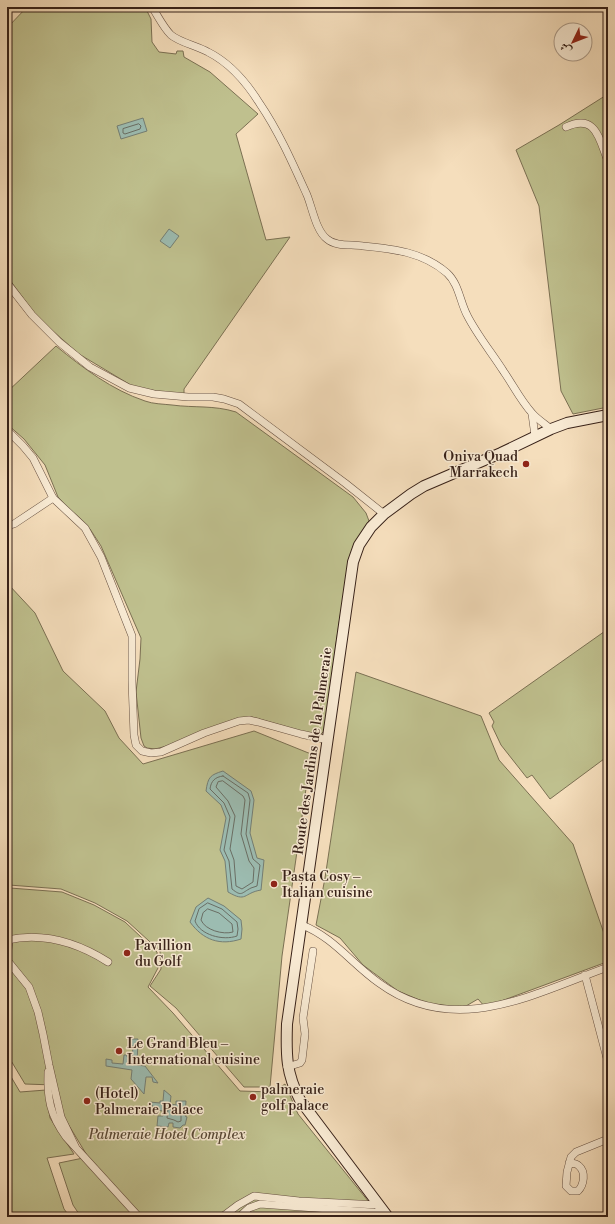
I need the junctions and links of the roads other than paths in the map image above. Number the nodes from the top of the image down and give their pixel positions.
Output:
1 (152, 7) edge
2 (566, 127) dead end
3 (608, 161) edge
4 (7, 283) edge
5 (532, 414) junction
6 (608, 415) edge
7 (551, 429) junction
8 (7, 430) edge
9 (535, 436) junction
10 (53, 498) junction
11 (384, 514) junction
12 (7, 526) edge
13 (328, 740) junction
14 (302, 925) junction
15 (8, 940) edge
16 (312, 951) dead end
17 (7, 960) edge
18 (108, 962) dead end
19 (608, 967) edge
20 (585, 976) junction
21 (608, 1062) edge
22 (287, 1067) junction
23 (608, 1138) edge
24 (569, 1163) dead end
25 (299, 1204) junction
26 (378, 1205) junction
27 (386, 1215) edge
28 (139, 1217) edge
29 (222, 1217) edge
30 (238, 1217) edge

1 - 5 street
2 - 3 street
4 - 11 street
5 - 7 street
5 - 9 street
6 - 7 street, Route des Jardins de la Palmeraie
7 - 9 street, Route des Jardins de la Palmeraie
8 - 10 street
9 - 11 street, Route des Jardins de la Palmeraie
10 - 12 street
10 - 13 street
11 - 13 street, Route des Jardins de la Palmeraie
13 - 14 street, Route des Jardins de la Palmeraie
14 - 20 street
14 - 22 street, Route des Jardins de la Palmeraie
15 - 17 street
15 - 18 street
16 - 22 street
17 - 28 street
19 - 20 street
20 - 21 street
22 - 26 street, Route des Jardins de la Palmeraie
23 - 24 street
25 - 26 street
25 - 27 street
25 - 29 street
25 - 30 street
26 - 27 street, Route des Jardins de la Palmeraie

